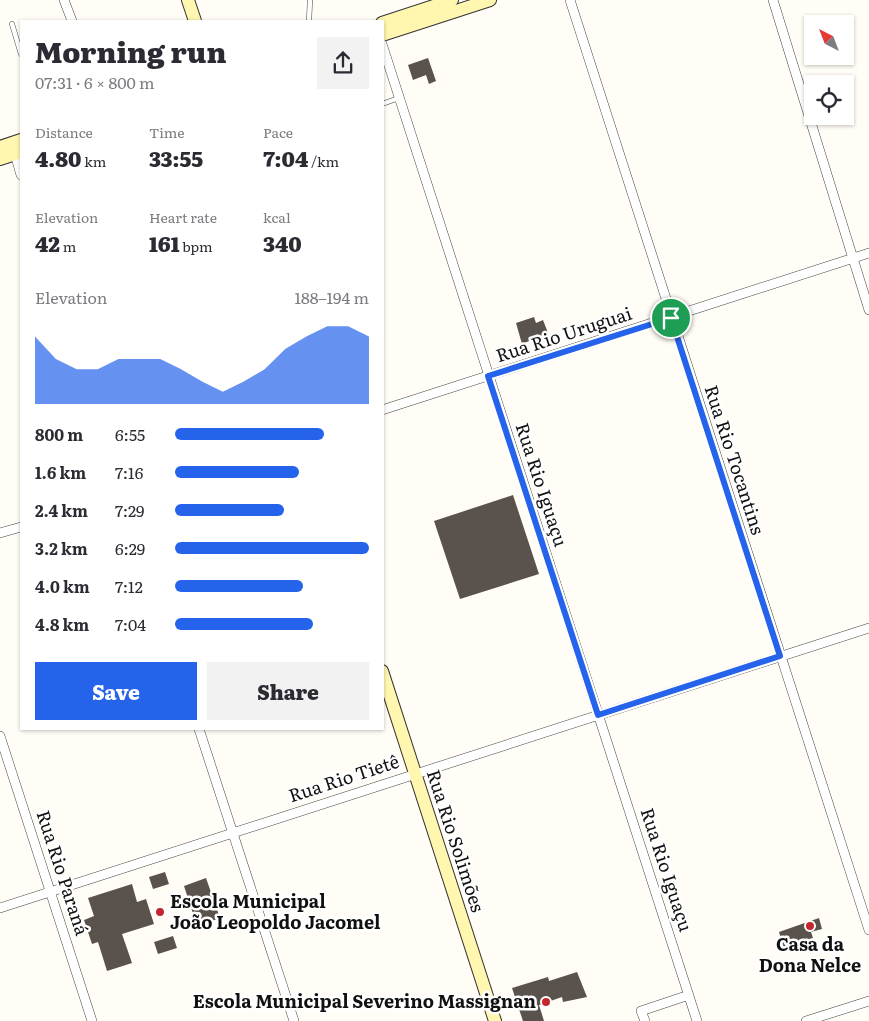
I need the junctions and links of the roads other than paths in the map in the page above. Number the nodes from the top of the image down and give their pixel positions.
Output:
1 (64, 0) edge
2 (188, 0) edge
3 (310, 0) edge
4 (452, 0) edge
5 (488, 0) edge
6 (570, 0) edge
7 (773, 0) edge
8 (72, 20) edge
9 (195, 20) edge
10 (309, 20) edge
11 (384, 22) edge
12 (12, 24) dead end
13 (384, 34) edge
14 (384, 50) edge
15 (20, 51) edge
16 (399, 98) junction
17 (384, 103) edge
18 (20, 140) edge
19 (0, 146) edge
20 (18, 153) edge
21 (0, 159) edge
22 (20, 168) edge
23 (869, 253) edge
24 (852, 258) junction
25 (869, 310) edge
26 (671, 318) junction
27 (488, 376) junction
28 (384, 409) edge
29 (20, 527) edge
30 (0, 533) edge
31 (869, 628) edge
32 (780, 656) junction
33 (384, 677) edge
34 (598, 715) junction
35 (199, 730) edge
36 (0, 736) edge
37 (416, 773) junction
38 (232, 832) junction
39 (50, 891) junction
40 (0, 908) edge
41 (869, 930) edge
42 (689, 995) junction
43 (869, 1001) edge
44 (92, 1021) edge
45 (294, 1021) edge
46 (495, 1021) edge
47 (645, 1021) edge
48 (697, 1021) edge
49 (806, 1021) edge

1 - 8 street
2 - 9 street
3 - 10 lane
4 - 11 street
5 - 13 street
6 - 26 street, Rua Rio Tocantins
7 - 24 street
12 - 15 lane
14 - 16 street, Rua Rio Iguaçu
16 - 17 lane
16 - 27 street, Rua Rio Iguaçu
18 - 19 street
20 - 21 street
20 - 22 street
23 - 24 street, Rua Rio Uruguai
24 - 25 street
24 - 26 street, Rua Rio Uruguai
26 - 27 street, Rua Rio Uruguai
26 - 32 street, Rua Rio Tocantins
27 - 28 street, Rua Rio Uruguai
27 - 34 street, Rua Rio Iguaçu
29 - 30 street
31 - 32 street, Rua Rio Tietê
32 - 34 street, Rua Rio Tietê
32 - 41 street, Rua Rio Tocantins
33 - 37 street, Rua Rio Solimões
34 - 37 street, Rua Rio Tietê
34 - 42 street, Rua Rio Iguaçu
35 - 38 street
36 - 39 street, Rua Rio Paraná
37 - 38 street, Rua Rio Tietê
37 - 46 street, Rua Rio Solimões
38 - 39 street, Rua Rio Tietê
38 - 45 street
39 - 40 street, Rua Rio Tietê
39 - 44 street, Rua Rio Paraná
42 - 47 street
42 - 48 street, Rua Rio Iguaçu
43 - 49 street

